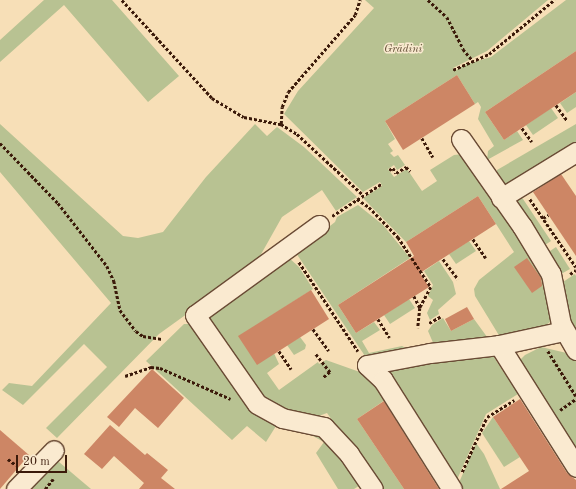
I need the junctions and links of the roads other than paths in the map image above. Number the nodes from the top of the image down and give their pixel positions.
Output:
1 (461, 139) dead end
2 (576, 152) edge
3 (501, 198) junction
4 (319, 225) road end
5 (555, 333) junction
6 (498, 345) junction
7 (576, 350) edge
8 (54, 450) dead end
9 (576, 467) edge
10 (456, 482) edge
11 (16, 489) edge
12 (373, 489) edge

1 - 3 lane
2 - 3 lane
3 - 5 lane
4 - 12 lane
5 - 6 lane
5 - 7 lane
6 - 9 lane
6 - 10 lane
8 - 11 lane

